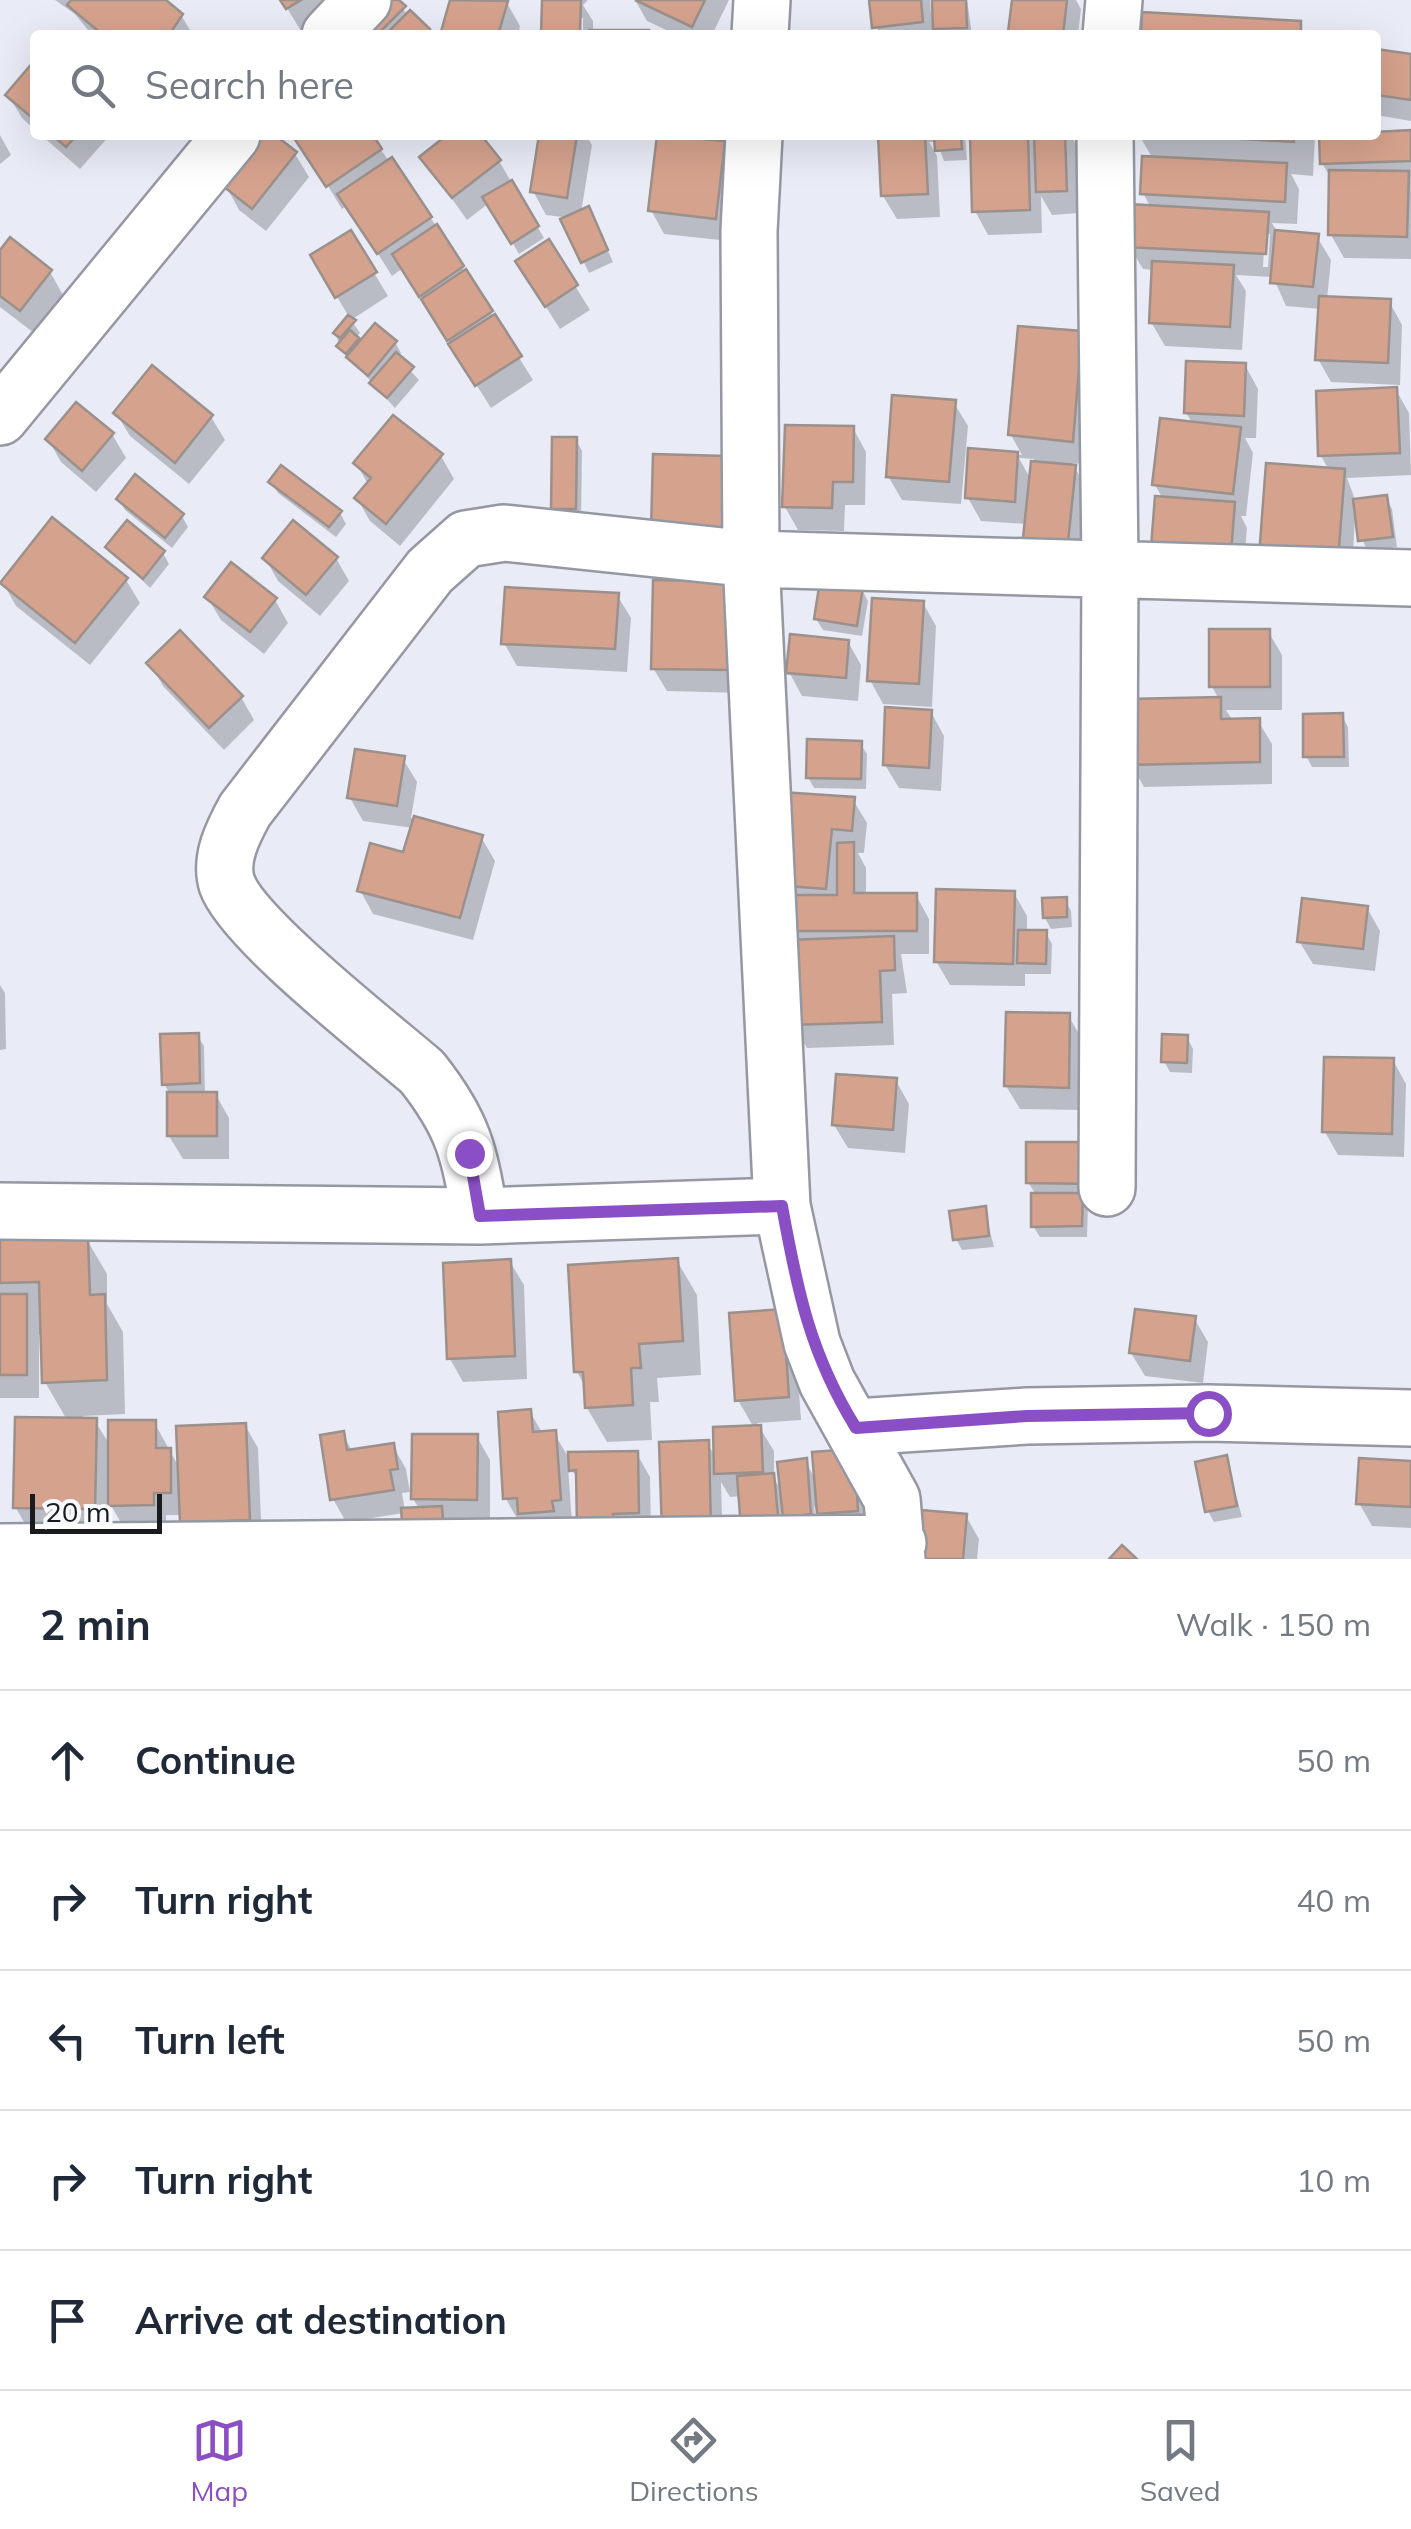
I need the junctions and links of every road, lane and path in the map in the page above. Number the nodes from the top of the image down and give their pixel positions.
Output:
1 (363, 0) edge
2 (762, 0) edge
3 (1114, 0) edge
4 (335, 30) edge
5 (760, 30) edge
6 (1111, 30) edge
7 (228, 140) edge
8 (754, 140) edge
9 (1105, 140) edge
10 (0, 417) edge
11 (751, 559) junction
12 (1110, 566) junction
13 (1411, 578) edge
14 (1107, 1188) dead end
15 (782, 1206) junction
16 (0, 1211) edge
17 (480, 1216) junction
18 (1411, 1418) edge
19 (856, 1428) junction
20 (898, 1551) edge
21 (0, 1552) edge

1 - 4 street
2 - 5 street
3 - 6 street
7 - 10 street
8 - 11 street
9 - 12 street
11 - 12 street
11 - 15 street
11 - 17 street
12 - 13 street
12 - 14 street
15 - 17 street
15 - 19 street
16 - 17 street
18 - 19 street
19 - 20 street
20 - 21 street

